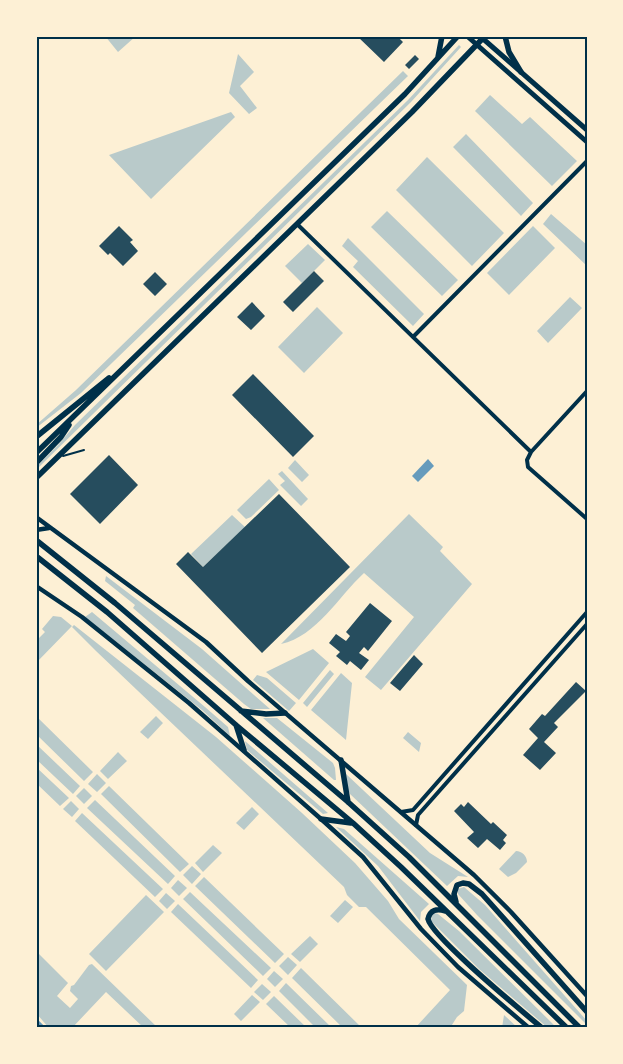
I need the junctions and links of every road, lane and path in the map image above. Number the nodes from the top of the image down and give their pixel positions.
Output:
1 (442, 36) edge
2 (458, 36) edge
3 (466, 36) edge
4 (505, 36) edge
5 (483, 37) edge
6 (477, 46) junction
7 (437, 59) junction
8 (521, 72) junction
9 (587, 130) edge
10 (587, 142) edge
11 (587, 161) edge
12 (297, 224) junction
13 (413, 337) junction
14 (136, 356) junction
15 (587, 391) edge
16 (74, 417) junction
17 (36, 437) edge
18 (84, 450) dead end
19 (531, 452) junction
20 (36, 453) edge
21 (58, 457) junction
22 (36, 463) edge
23 (45, 470) junction
24 (36, 472) edge
25 (36, 480) edge
26 (36, 516) edge
27 (587, 519) edge
28 (50, 528) junction
29 (36, 530) edge
30 (36, 540) edge
31 (36, 556) edge
32 (36, 586) edge
33 (587, 612) edge
34 (587, 624) edge
35 (554, 650) junction
36 (559, 655) junction
37 (546, 659) junction
38 (552, 664) junction
39 (240, 710) junction
40 (285, 713) junction
41 (236, 725) junction
42 (244, 750) junction
43 (341, 760) junction
44 (348, 802) junction
45 (413, 810) junction
46 (399, 811) junction
47 (418, 815) junction
48 (321, 819) junction
49 (353, 823) junction
50 (416, 826) junction
51 (456, 903) junction
52 (448, 912) junction
53 (587, 996) edge
54 (587, 1012) edge
55 (528, 1028) edge
56 (542, 1028) edge
57 (567, 1028) edge
58 (580, 1028) edge

1 - 7 main road
2 - 7 main road
3 - 6 main road
4 - 8 main road
5 - 6 main road
5 - 8 main road
6 - 10 main road
6 - 12 main road
7 - 14 main road
8 - 9 main road
11 - 13 street
12 - 13 street
12 - 21 main road
13 - 19 street
14 - 16 main road
14 - 17 main road
15 - 19 street
16 - 20 main road
16 - 22 main road
18 - 21 lane
19 - 27 street
21 - 23 main road
23 - 24 main road
23 - 25 main road
26 - 28 street
28 - 29 street
28 - 40 street
30 - 39 main road
31 - 41 main road
32 - 42 street
33 - 35 street
34 - 36 street
35 - 36 street
35 - 37 street
36 - 38 street
37 - 38 street
37 - 45 street
38 - 47 street
39 - 40 main road
39 - 44 main road
40 - 43 street
41 - 42 main road
41 - 49 main road
42 - 48 street
43 - 44 main road
43 - 46 street
44 - 51 main road
45 - 46 street
45 - 47 street
46 - 50 street
47 - 50 street
48 - 49 main road
48 - 55 street
49 - 52 main road
50 - 53 street
51 - 54 main road
51 - 58 main road
52 - 56 main road
52 - 57 main road

